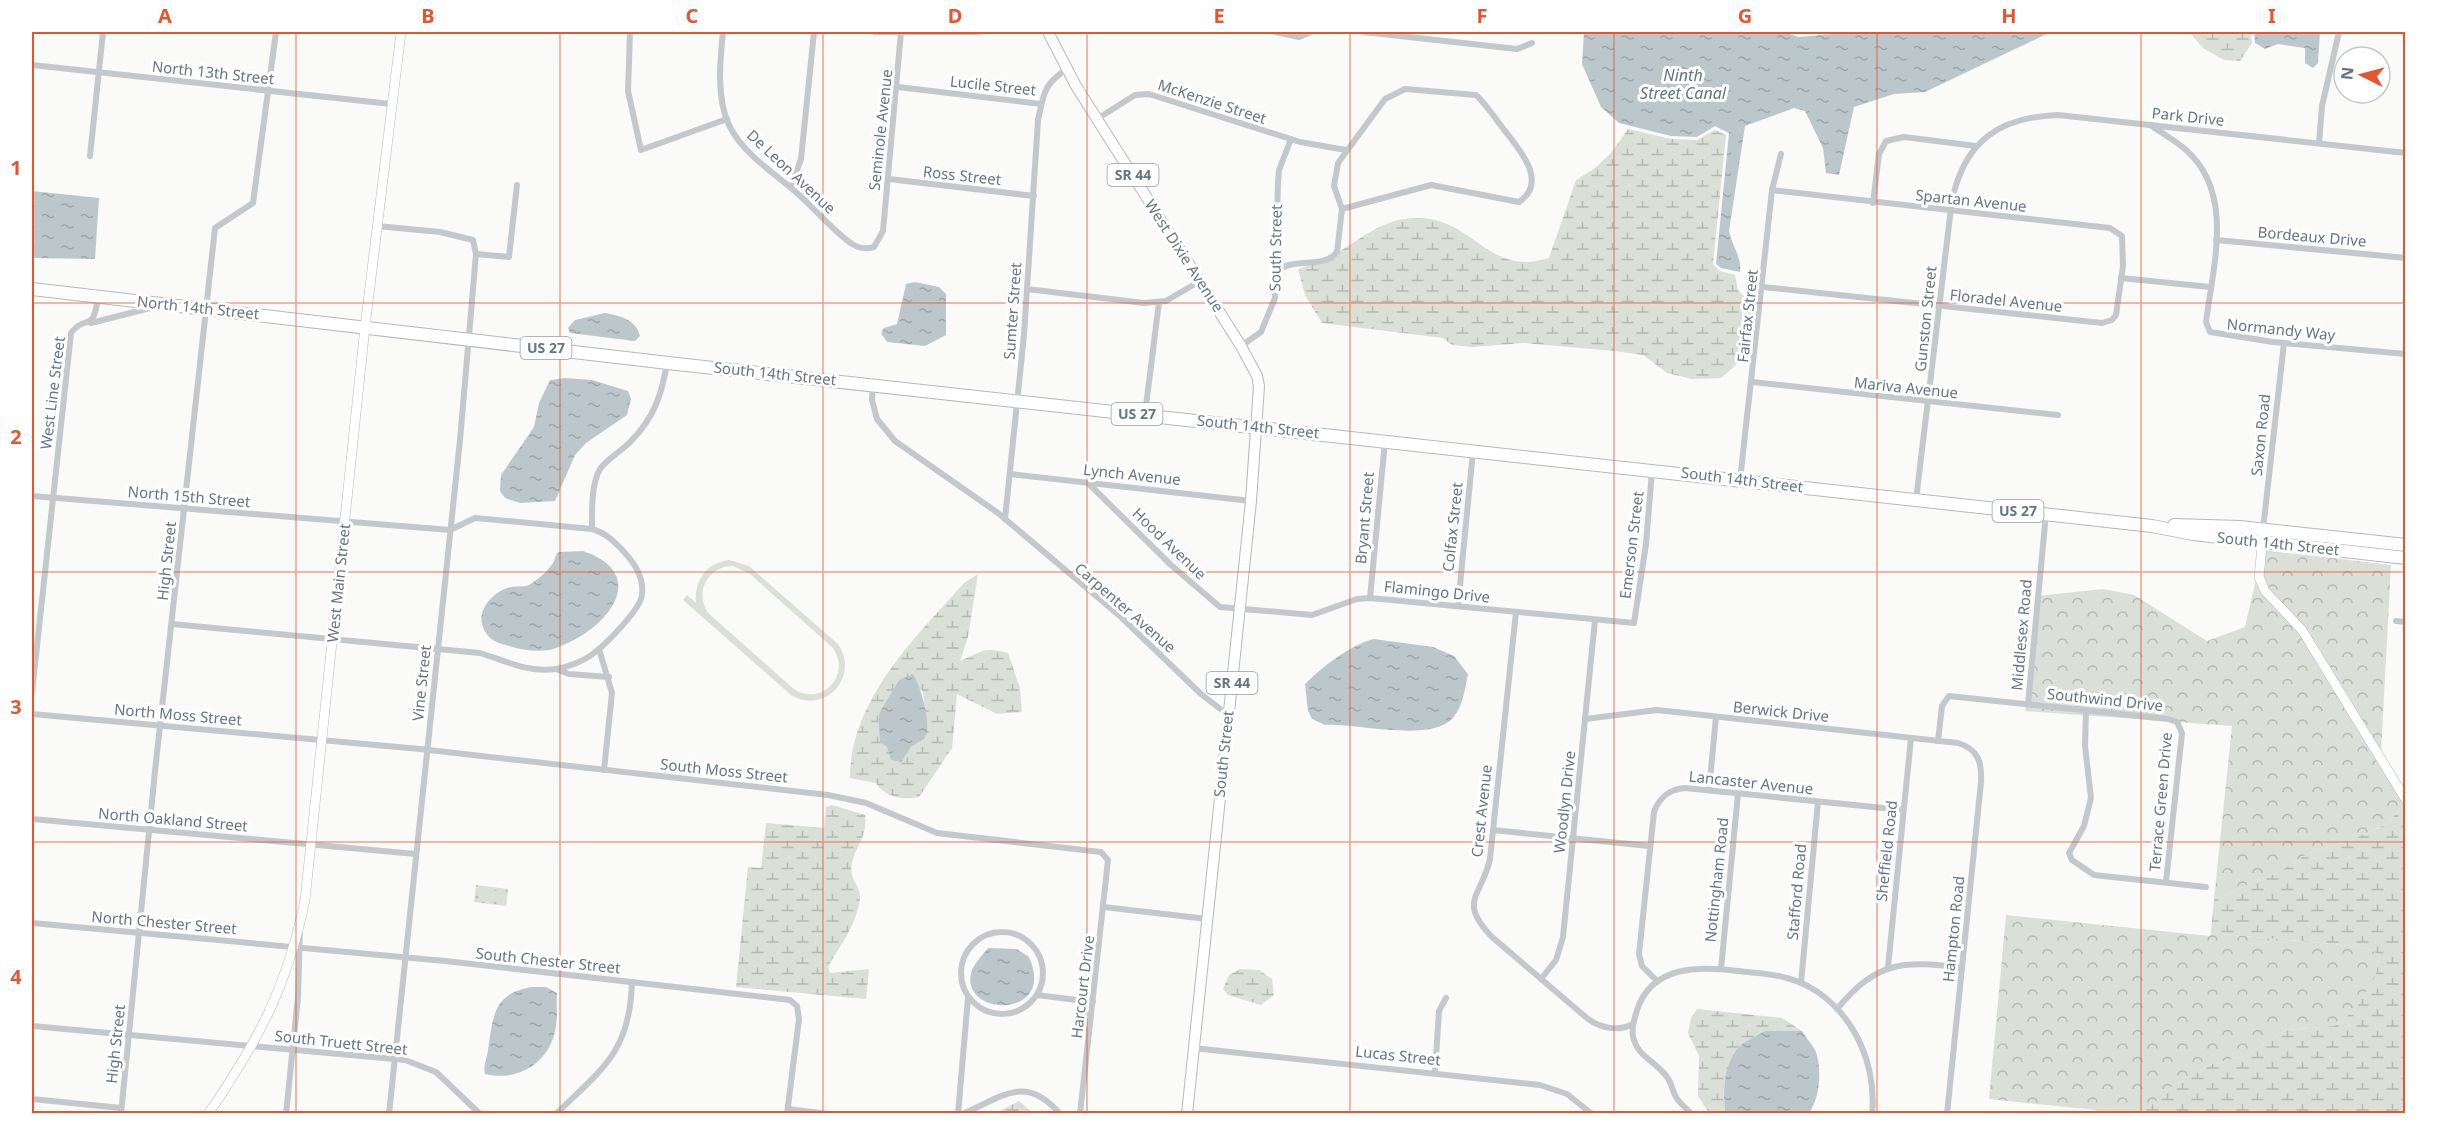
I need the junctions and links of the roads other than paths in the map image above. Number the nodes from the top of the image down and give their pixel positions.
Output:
1 (103, 32) edge
2 (276, 32) edge
3 (401, 32) edge
4 (630, 32) edge
5 (723, 32) edge
6 (814, 32) edge
7 (875, 32) edge
8 (901, 32) edge
9 (979, 32) edge
10 (1048, 32) edge
11 (1276, 32) edge
12 (1311, 32) edge
13 (1364, 32) edge
14 (2339, 32) edge
15 (1532, 42) dead end
16 (32, 65) edge
17 (1066, 69) junction
18 (99, 73) junction
19 (898, 87) junction
20 (267, 91) junction
21 (391, 104) junction
22 (1041, 104) junction
23 (727, 119) junction
24 (1097, 119) junction
25 (2150, 125) junction
26 (1291, 139) junction
27 (2319, 143) junction
28 (1976, 146) junction
29 (1346, 150) junction
30 (2406, 153) edge
31 (1781, 154) dead end
32 (90, 156) dead end
33 (889, 179) junction
34 (517, 185) dead end
35 (790, 187) junction
36 (1772, 190) junction
37 (1034, 196) junction
38 (1873, 203) junction
39 (1342, 209) junction
40 (1950, 211) junction
41 (377, 226) junction
42 (883, 231) joint
43 (2216, 240) junction
44 (476, 254) junction
45 (2406, 258) edge
46 (1277, 272) junction
47 (2121, 278) junction
48 (1200, 281) junction
49 (1763, 286) junction
50 (2210, 287) junction
51 (32, 289) edge
52 (1027, 289) junction
53 (98, 296) junction
54 (1159, 302) junction
55 (165, 304) junction
56 (1940, 306) junction
57 (207, 309) junction
58 (90, 323) junction
59 (365, 327) junction
60 (470, 340) junction
61 (2284, 343) junction
62 (1241, 346) junction
63 (2406, 354) edge
64 (667, 363) junction
65 (1752, 382) junction
66 (873, 385) junction
67 (1016, 400) junction
68 (1929, 402) junction
69 (1145, 414) junction
70 (2058, 416) dead end
71 (1258, 427) junction
72 (1385, 440) junction
73 (1473, 450) junction
74 (1652, 470) junction
75 (1010, 474) junction
76 (1740, 480) junction
77 (1089, 483) junction
78 (32, 496) edge
79 (52, 497) junction
80 (1916, 500) junction
81 (1251, 501) junction
82 (184, 509) junction
83 (2046, 514) junction
84 (1005, 519) junction
85 (345, 523) junction
86 (592, 529) junction
87 (450, 530) junction
88 (2263, 536) junction
89 (2406, 545) edge
90 (2406, 558) edge
91 (1370, 598) junction
92 (1458, 606) junction
93 (1239, 610) junction
94 (1516, 612) junction
95 (1595, 621) junction
96 (2396, 621) dead end
97 (2406, 622) edge
98 (1634, 623) joint
99 (172, 624) junction
100 (333, 639) junction
101 (438, 648) junction
102 (599, 649) junction
103 (555, 669) junction
104 (609, 676) junction
105 (32, 692) edge
106 (2028, 704) junction
107 (2086, 711) junction
108 (32, 714) edge
109 (1228, 715) junction
110 (1716, 717) junction
111 (1585, 719) junction
112 (2179, 724) joint
113 (161, 725) junction
114 (1911, 738) junction
115 (322, 740) junction
116 (1938, 741) junction
117 (427, 750) junction
118 (1972, 750) joint
119 (604, 770) junction
120 (1709, 790) junction
121 (1738, 794) junction
122 (2406, 800) edge
123 (1818, 802) junction
124 (1903, 810) junction
125 (32, 819) edge
126 (150, 829) junction
127 (1493, 830) junction
128 (1573, 838) junction
129 (312, 844) junction
130 (1649, 846) junction
131 (416, 854) junction
132 (1108, 864) joint
133 (2166, 882) junction
134 (2206, 887) dead end
135 (1104, 907) junction
136 (1207, 919) junction
137 (32, 923) edge
138 (139, 933) junction
139 (298, 948) junction
140 (405, 958) junction
141 (1888, 967) junction
142 (1962, 968) junction
143 (1721, 969) junction
144 (1541, 979) junction
145 (1658, 981) junction
146 (632, 982) junction
147 (1801, 983) junction
148 (1037, 995) junction
149 (968, 997) junction
150 (1446, 998) dead end
151 (1093, 1002) junction
152 (1837, 1010) junction
153 (1633, 1024) junction
154 (32, 1026) edge
155 (128, 1035) junction
156 (253, 1047) junction
157 (1194, 1048) junction
158 (292, 1050) junction
159 (394, 1059) junction
160 (1435, 1072) junction
161 (32, 1099) edge
162 (121, 1111) edge
163 (788, 1111) edge
164 (208, 1113) edge
165 (286, 1113) edge
166 (389, 1113) edge
167 (480, 1113) edge
168 (556, 1113) edge
169 (828, 1113) edge
170 (958, 1113) edge
171 (963, 1113) edge
172 (1060, 1113) edge
173 (1080, 1113) edge
174 (1187, 1113) edge
175 (1592, 1113) edge
176 (1692, 1113) edge
177 (1872, 1113) edge
178 (1947, 1113) edge

1 - 18 street
2 - 20 street, High Street
3 - 21 main road, West Main Street
4 - 23 street
5 - 23 street, De Leon Avenue
6 - 35 street
7 - 8 street
8 - 9 street
8 - 19 street, Seminole Avenue
10 - 17 main road, West Dixie Avenue / SR 44
11 - 12 street
13 - 15 street
14 - 27 street
16 - 18 street, North 13th Street
17 - 22 street, Lucile Street
17 - 24 main road, West Dixie Avenue / SR 44
18 - 20 street, North 13th Street
18 - 32 street
19 - 22 street, Lucile Street
19 - 33 street, Seminole Avenue
20 - 21 street, North 13th Street
20 - 57 street, High Street
21 - 41 main road, West Main Street
22 - 37 street, Sumter Street
23 - 35 street, De Leon Avenue
24 - 26 street, McKenzie Street
24 - 48 main road, West Dixie Avenue / SR 44
25 - 27 street, Park Drive
25 - 28 street, Park Drive
25 - 43 street, Normandy Way
26 - 29 street, McKenzie Street
26 - 46 street, South Street
27 - 30 street, Park Drive
28 - 38 street
28 - 40 street, Gunston Street
29 - 39 street
29 - 39 street
31 - 36 street, Fairfax Street
33 - 37 street, Ross Street
33 - 42 street, Seminole Avenue
34 - 44 street
35 - 42 street, De Leon Avenue
36 - 38 street, Spartan Avenue
36 - 49 street, Fairfax Street
37 - 52 street, Sumter Street
38 - 40 street, Spartan Avenue
39 - 46 street
40 - 47 street, Spartan Avenue
40 - 56 street, Gunston Street
41 - 44 street
41 - 59 main road, West Main Street
43 - 45 street, Bordeaux Drive
43 - 50 street, Normandy Way
44 - 60 street, Vine Street
46 - 62 street, South Street
47 - 50 street
47 - 56 street, Floradel Avenue
48 - 54 street
48 - 62 main road, West Dixie Avenue / SR 44
49 - 56 street, Floradel Avenue
49 - 65 street, Fairfax Street
50 - 61 street, Normandy Way
51 - 53 highway, North 14th Street / US 27
52 - 54 street
52 - 67 street, Sumter Street
53 - 55 highway, North 14th Street / US 27
53 - 58 street
54 - 69 street
55 - 57 highway, North 14th Street / US 27
55 - 58 street, West Line Street
56 - 68 street, Gunston Street
57 - 59 highway, North 14th Street / US 27
57 - 82 street, High Street
58 - 79 street, West Line Street
59 - 60 highway, South 14th Street / US 27
59 - 85 main road, West Main Street
60 - 64 highway, South 14th Street / US 27
60 - 87 street, Vine Street
61 - 63 street, Normandy Way
61 - 88 street, Saxon Road
62 - 71 main road, West Dixie Avenue / SR 44
64 - 66 highway, South 14th Street / US 27
64 - 86 street
65 - 68 street, Mariva Avenue
65 - 76 street, Fairfax Street
66 - 67 highway, South 14th Street / US 27
66 - 84 street
67 - 69 highway, South 14th Street / US 27
67 - 75 street, Sumter Street
68 - 70 street, Mariva Avenue
68 - 80 street, Gunston Street
69 - 71 highway, South 14th Street / US 27
71 - 72 highway, South 14th Street / US 27
71 - 81 main road, South Street / SR 44
72 - 73 highway, South 14th Street / US 27
72 - 91 street, Bryant Street
73 - 74 highway, South 14th Street / US 27
73 - 92 street, Colfax Street
74 - 76 highway, South 14th Street / US 27
74 - 98 street, Emerson Street
75 - 77 street, Lynch Avenue
75 - 84 street, Sumter Street
76 - 80 highway, South 14th Street / US 27
77 - 81 street, Lynch Avenue
77 - 93 street, Hood Avenue
78 - 79 street, North 15th Street
79 - 82 street, North 15th Street
79 - 105 street, West Line Street
80 - 83 highway, South 14th Street / US 27
81 - 93 main road, South Street / SR 44
82 - 85 street, North 15th Street
82 - 99 street, High Street
83 - 88 highway, South 14th Street / US 27
83 - 106 street, Middlesex Road
84 - 109 street, Carpenter Avenue
85 - 87 street, North 15th Street
85 - 100 main road, West Main Street
86 - 87 street
86 - 102 street
87 - 101 street, Vine Street
88 - 89 highway, South 14th Street / US 27
88 - 90 highway, South 14th Street / US 27
88 - 122 main road
91 - 92 street, Flamingo Drive
91 - 93 street, Flamingo Drive
92 - 94 street, Flamingo Drive
93 - 109 main road, South Street / SR 44
94 - 95 street, Flamingo Drive
94 - 127 street, Crest Avenue
95 - 98 street, Flamingo Drive
95 - 111 street, Woodlyn Drive
96 - 97 street
99 - 100 street
99 - 113 street, High Street
100 - 101 street
100 - 115 main road, West Main Street
101 - 103 street
101 - 117 street, Vine Street
102 - 103 street
102 - 104 street
103 - 104 street
104 - 119 street
106 - 107 street, Southwind Drive
106 - 116 street, Middlesex Road
107 - 112 street, Southwind Drive
107 - 133 street
108 - 113 street, North Moss Street
109 - 136 main road, South Street / SR 44
110 - 111 street, Berwick Drive
110 - 114 street, Berwick Drive
110 - 120 street
111 - 128 street, Woodlyn Drive
112 - 133 street, Terrace Green Drive
113 - 115 street, North Moss Street
113 - 126 street, High Street
114 - 116 street, Berwick Drive
114 - 124 street, Sheffield Road
115 - 117 street, South Moss Street
115 - 129 main road, West Main Street
116 - 118 street, Berwick Drive
117 - 119 street, South Moss Street
117 - 131 street, Vine Street
118 - 142 street, Hampton Road
119 - 132 street, South Moss Street
120 - 121 street, Lancaster Avenue
120 - 130 street, Lancaster Avenue
121 - 123 street, Lancaster Avenue
121 - 143 street, Nottingham Road
123 - 124 street, Lancaster Avenue
123 - 147 street, Stafford Road
124 - 141 street, Sheffield Road
125 - 126 street, North Oakland Street
126 - 129 street, North Oakland Street
126 - 138 street, High Street
127 - 128 street
127 - 144 street, Crest Avenue
128 - 130 street
128 - 144 street, Woodlyn Drive
129 - 131 street, North Oakland Street
129 - 139 main road, West Main Street
130 - 145 street, Lancaster Avenue
131 - 140 street, Vine Street
132 - 135 street, Harcourt Drive
133 - 134 street
135 - 136 street
135 - 151 street, Harcourt Drive
136 - 157 main road, South Street / SR 44
137 - 138 street, North Chester Street
138 - 139 street, North Chester Street
138 - 155 street, High Street
139 - 140 street, South Chester Street
139 - 156 main road, West Main Street
139 - 158 street
140 - 146 street, South Chester Street
140 - 159 street, Vine Street
141 - 142 street
141 - 152 street
142 - 178 street, Hampton Road
143 - 145 street
143 - 147 street
144 - 153 street, Crest Avenue
145 - 153 street
146 - 163 street, South Chester Street
146 - 168 street
147 - 152 street
148 - 149 street
148 - 149 street
148 - 151 street
149 - 170 street
150 - 160 street
151 - 173 street, Harcourt Drive
152 - 177 street
153 - 176 street
154 - 155 street, South Truett Street
155 - 156 street, South Truett Street
155 - 162 street, High Street
156 - 158 street, South Truett Street
156 - 164 main road, West Main Street
157 - 160 street, Lucas Street
157 - 174 main road, SR 44
158 - 159 street, South Truett Street
158 - 165 street
159 - 166 street, Vine Street
159 - 167 street, South Truett Street
160 - 175 street, Lucas Street
161 - 162 street
163 - 169 street
171 - 172 street

